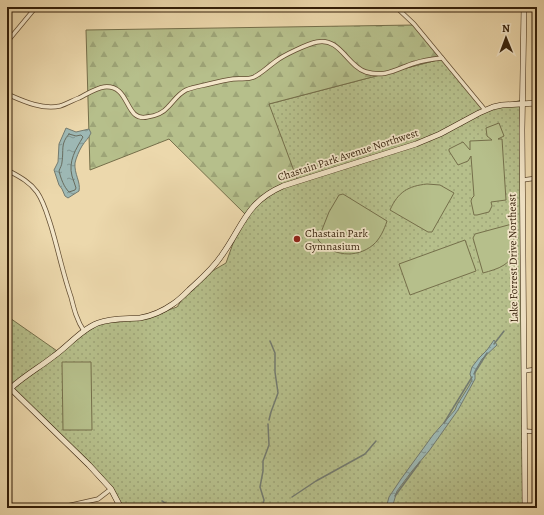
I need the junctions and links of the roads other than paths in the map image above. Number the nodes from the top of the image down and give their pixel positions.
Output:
1 (36, 7) edge
2 (396, 7) edge
3 (524, 7) edge
4 (7, 42) edge
5 (442, 58) junction
6 (7, 94) edge
7 (537, 103) edge
8 (523, 104) junction
9 (485, 110) junction
10 (7, 170) edge
11 (537, 178) edge
12 (523, 180) junction
13 (84, 331) junction
14 (537, 369) edge
15 (524, 371) junction
16 (9, 387) edge
17 (525, 431) junction
18 (537, 432) edge
19 (111, 489) junction
20 (63, 508) edge
21 (121, 508) edge
22 (525, 508) edge

1 - 4 street
2 - 5 street
3 - 8 street, Lake Forrest Drive Northeast
5 - 6 street
5 - 9 street
7 - 8 street, Chastain Park Avenue Northwest
8 - 9 street, Chastain Park Avenue Northwest
8 - 12 street, Lake Forrest Drive Northeast
9 - 13 street, Chastain Park Avenue Northwest
10 - 13 street
11 - 12 street
12 - 15 street, Lake Forrest Drive Northeast
13 - 16 street, Chastain Park Avenue Northwest
14 - 15 street
15 - 17 street, Lake Forrest Drive Northeast
16 - 19 street
17 - 18 street
17 - 22 street, Lake Forrest Drive Northeast
19 - 20 street
19 - 21 street

